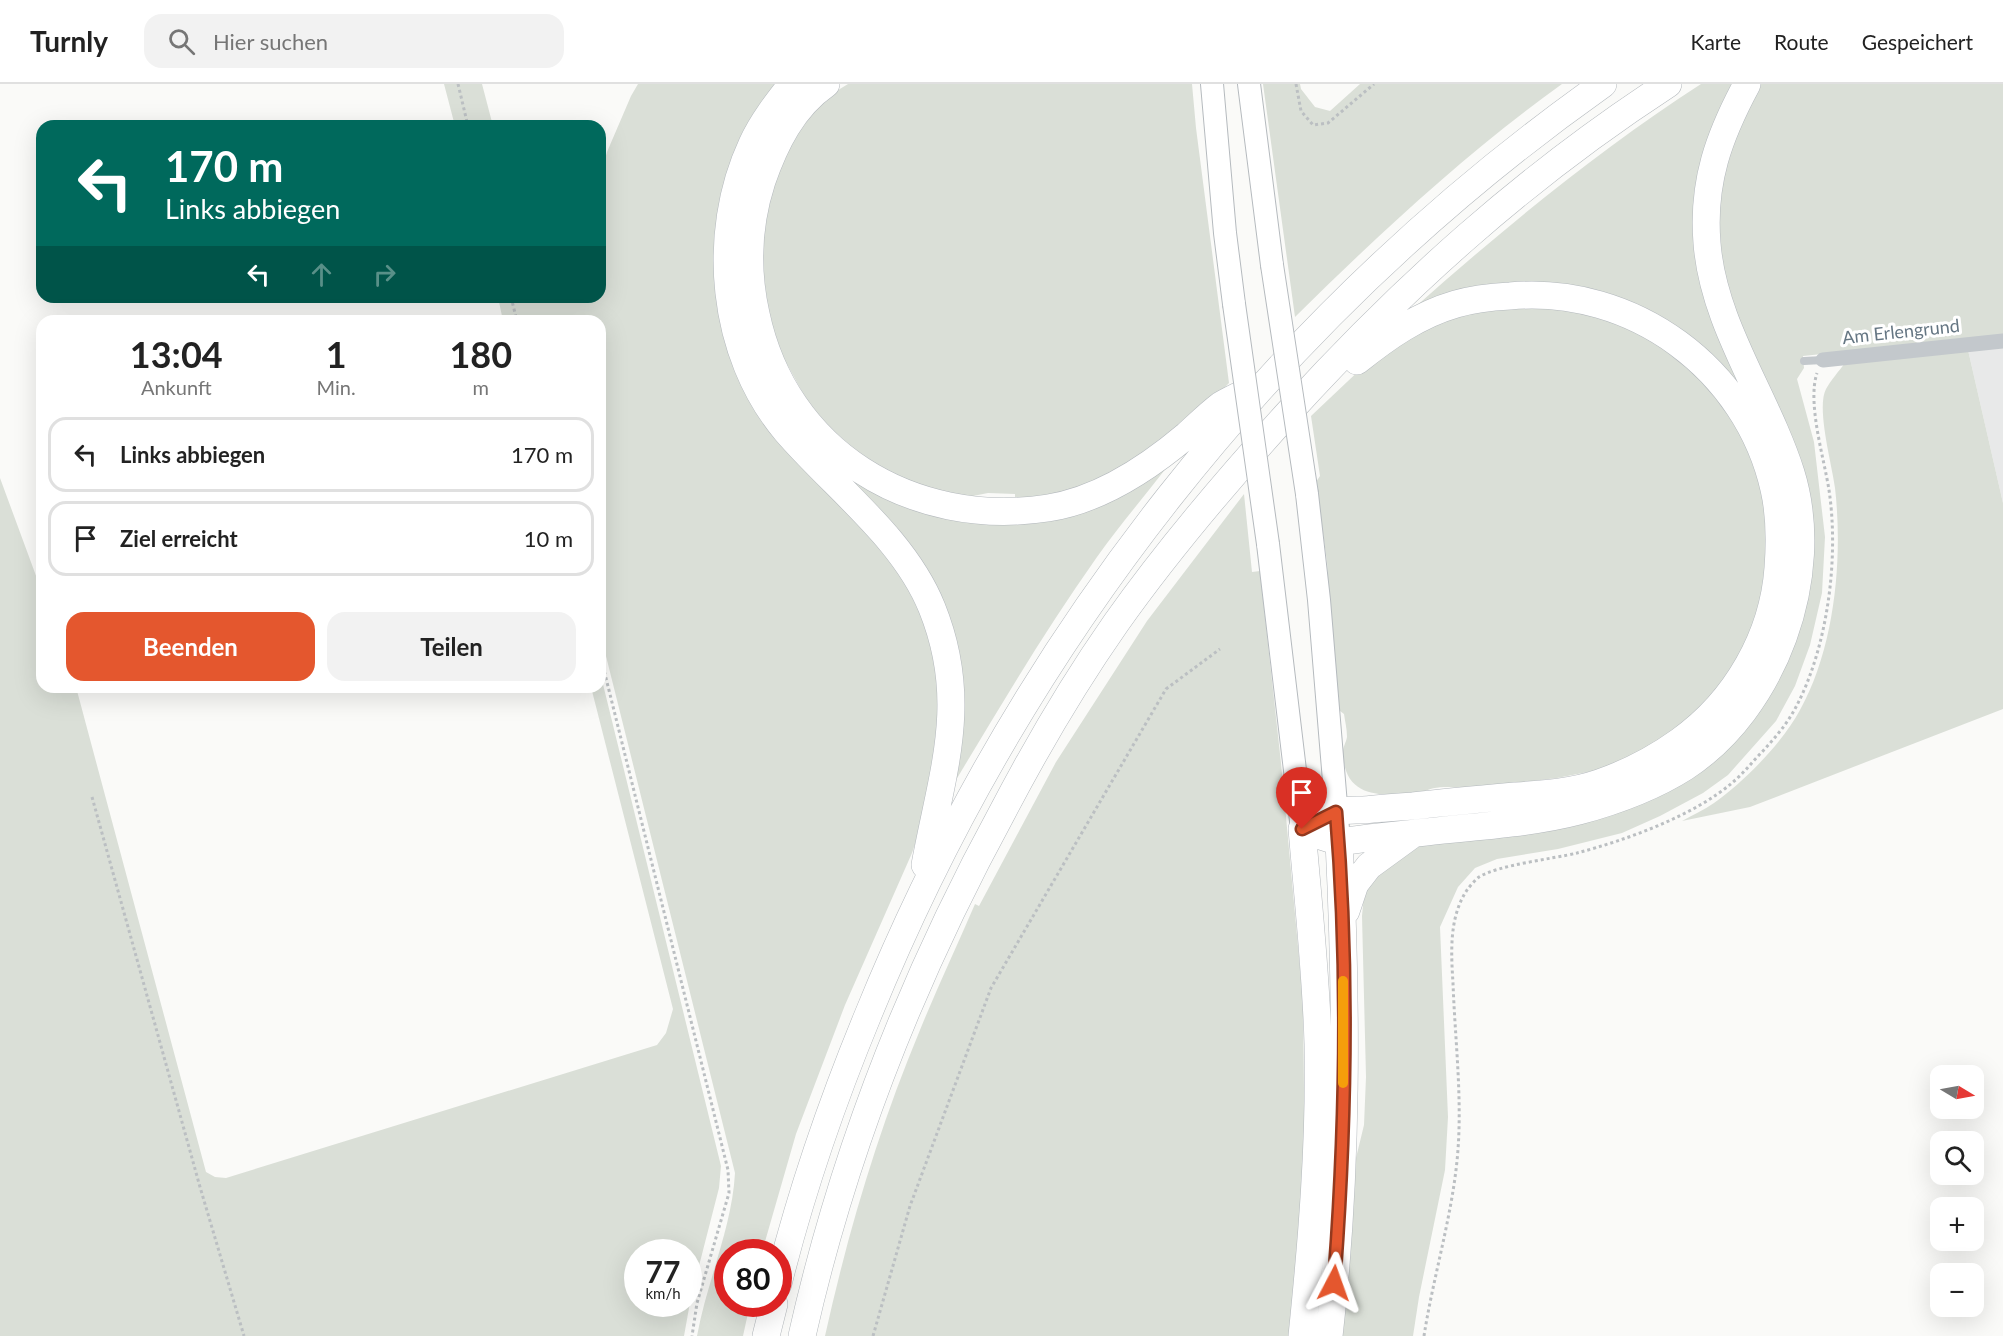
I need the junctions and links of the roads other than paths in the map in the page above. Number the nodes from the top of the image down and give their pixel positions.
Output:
1 (792, 84) edge
2 (826, 84) edge
3 (1212, 84) edge
4 (1248, 84) edge
5 (1603, 84) edge
6 (1668, 84) edge
7 (1747, 84) edge
8 (2003, 341) edge
9 (1823, 360) joint
10 (1804, 361) dead end
11 (1322, 375) junction
12 (1273, 378) junction
13 (1336, 812) junction
14 (1302, 829) junction
15 (1414, 834) junction
16 (1339, 841) junction
17 (919, 896) junction
18 (1342, 922) junction
19 (791, 1239) edge
20 (771, 1317) edge
21 (766, 1336) edge
22 (802, 1336) edge
23 (1302, 1336) edge
24 (1329, 1336) edge

1 - 17 highway
2 - 12 highway
3 - 14 main road, bridge
4 - 13 main road, bridge
5 - 12 highway
6 - 11 highway
7 - 15 highway
8 - 9 street, Am Erlengrund
9 - 10 lane, Am Erlengrund
11 - 13 highway
11 - 22 highway
12 - 17 highway
13 - 14 highway
13 - 16 main road
14 - 16 highway
14 - 23 highway
15 - 16 highway
15 - 18 highway
16 - 18 highway
17 - 19 highway
18 - 24 highway
20 - 21 highway

